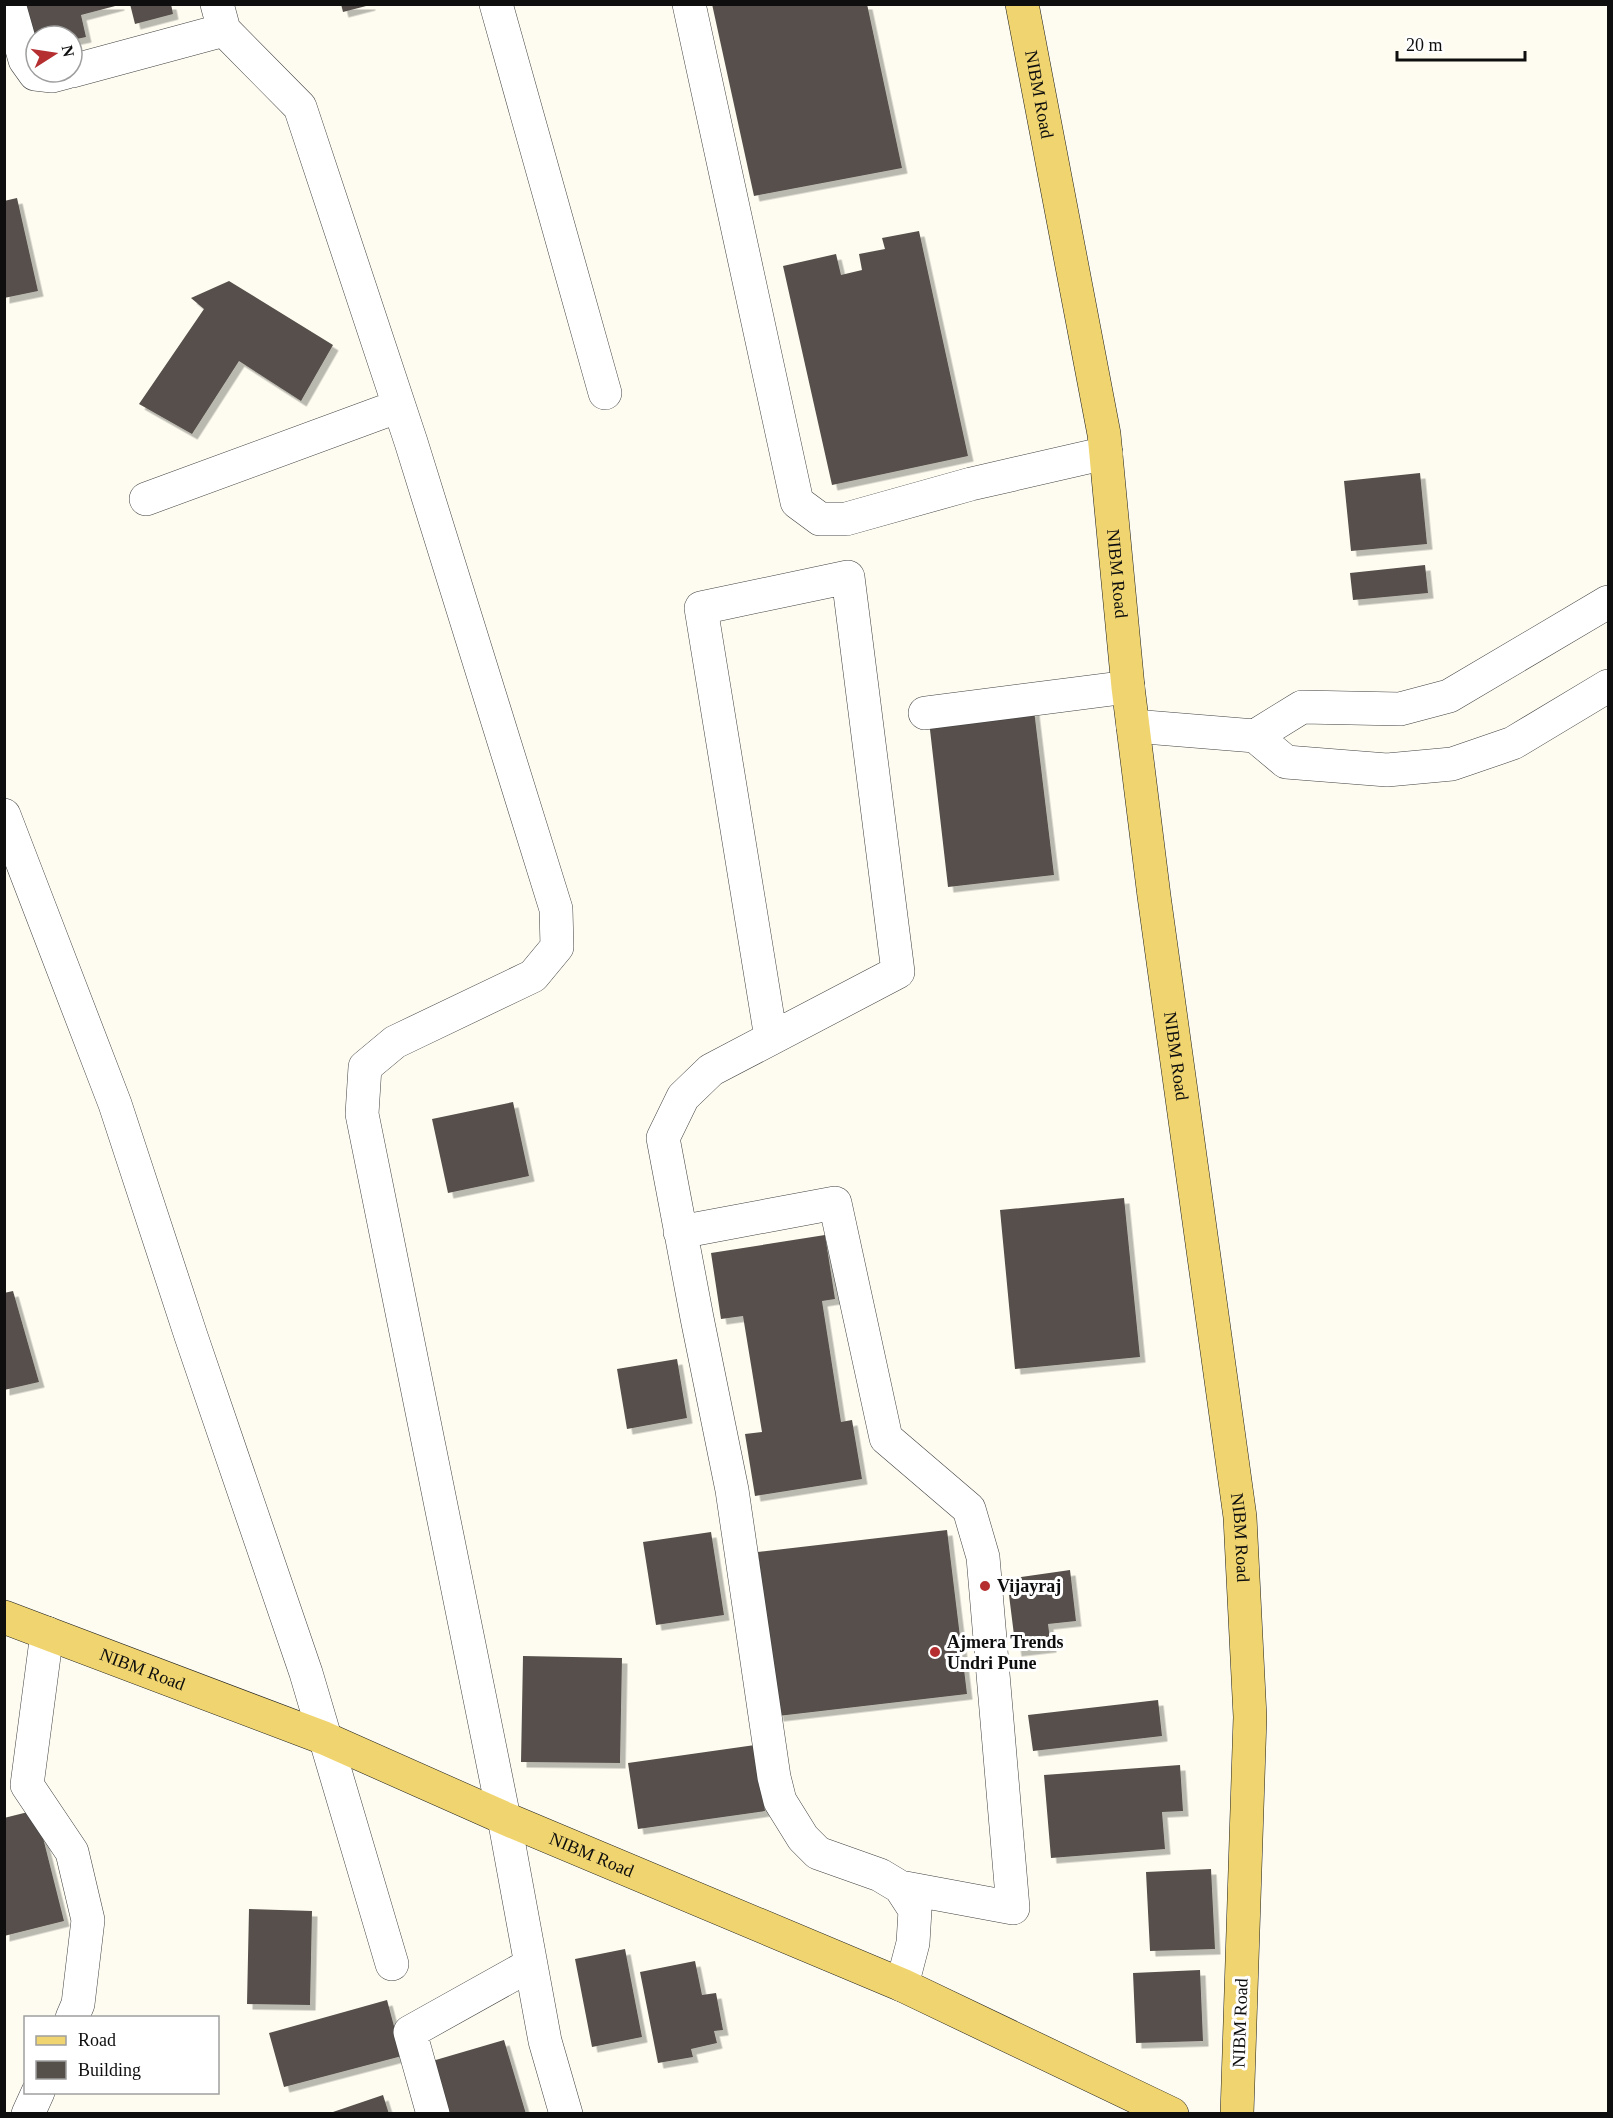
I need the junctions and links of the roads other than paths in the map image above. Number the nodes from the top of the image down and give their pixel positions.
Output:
1 (9, 4) edge
2 (496, 4) edge
3 (689, 4) edge
4 (1022, 4) edge
5 (220, 17) edge
6 (24, 56) edge
7 (84, 67) edge
8 (605, 393) dead end
9 (399, 406) junction
10 (1106, 453) junction
11 (147, 499) dead end
12 (1608, 602) edge
13 (1608, 686) edge
14 (1128, 687) junction
15 (925, 713) dead end
16 (1133, 726) junction
17 (1255, 736) junction
18 (4, 815) edge
19 (771, 1038) junction
20 (680, 1232) junction
21 (4, 1617) edge
22 (47, 1633) junction
23 (324, 1738) junction
24 (504, 1818) junction
25 (900, 1887) junction
26 (392, 1964) dead end
27 (531, 1965) junction
28 (902, 1985) junction
29 (73, 2016) edge
30 (37, 2094) edge
31 (28, 2114) edge
32 (433, 2114) edge
33 (566, 2114) edge
34 (1172, 2114) edge
35 (1237, 2114) edge

1 - 6 street
2 - 8 street
3 - 10 street
4 - 10 main road, NIBM Road
5 - 7 street
5 - 9 street
9 - 11 street
9 - 24 street
10 - 14 main road, NIBM Road
12 - 17 street
13 - 17 street
14 - 15 street
14 - 16 main road, NIBM Road
16 - 17 street
16 - 35 main road, NIBM Road
18 - 23 street
19 - 19 street
19 - 20 street
20 - 25 street
20 - 25 street
21 - 22 main road, NIBM Road
22 - 23 main road, NIBM Road
22 - 29 street
23 - 24 main road, NIBM Road
23 - 26 street
24 - 27 street
24 - 28 main road, NIBM Road
25 - 28 street
27 - 32 street
27 - 33 street
28 - 34 main road, NIBM Road
30 - 31 street

